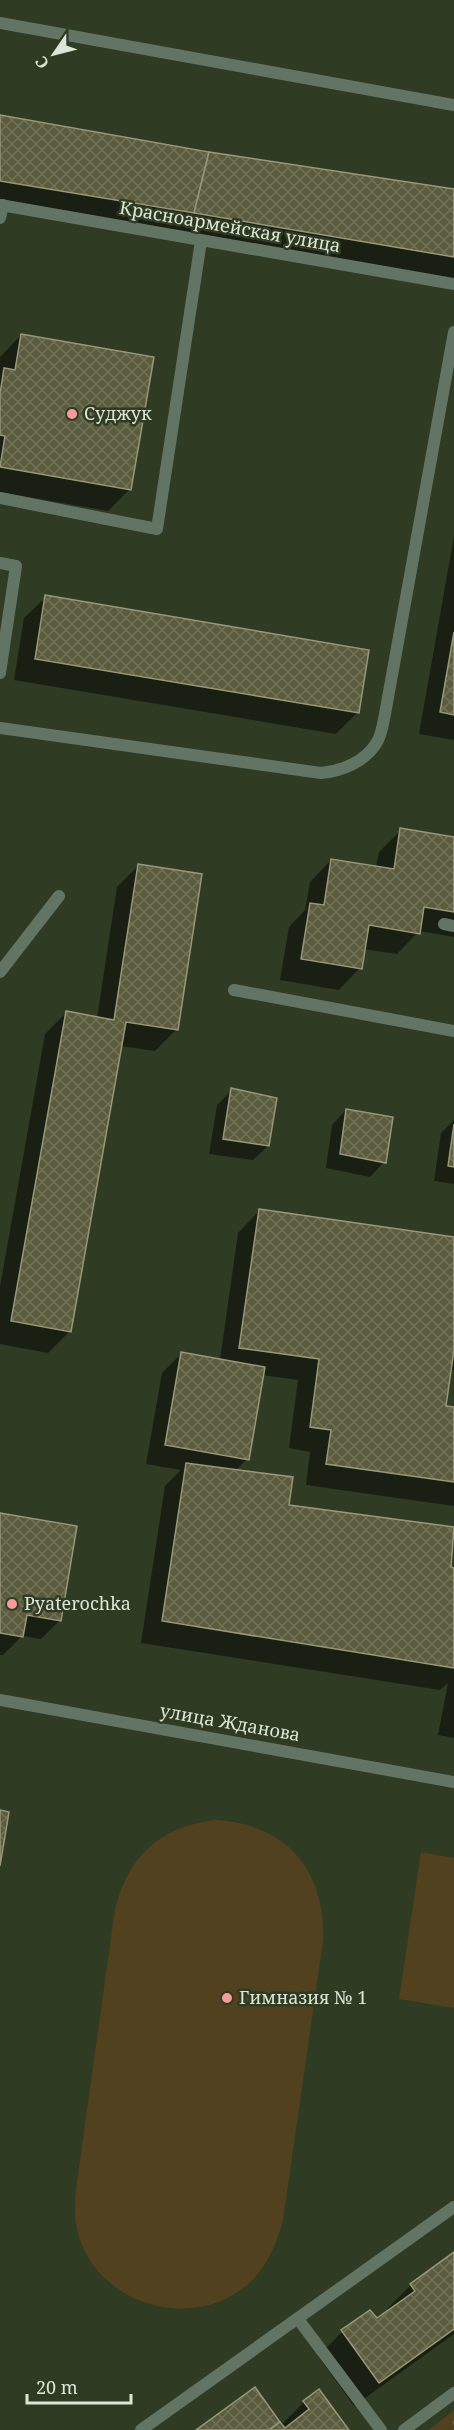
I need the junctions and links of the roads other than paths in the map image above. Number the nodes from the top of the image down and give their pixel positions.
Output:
1 (0, 23) edge
2 (454, 105) edge
3 (1, 205) edge
4 (0, 218) edge
5 (201, 241) junction
6 (454, 284) edge
7 (454, 332) edge
8 (0, 498) edge
9 (0, 563) edge
10 (0, 673) edge
11 (0, 728) edge
12 (59, 896) dead end
13 (0, 972) edge
14 (234, 990) dead end
15 (454, 1031) edge
16 (0, 1700) edge
17 (454, 1782) edge
18 (454, 2207) edge
19 (298, 2319) junction
20 (454, 2393) edge
21 (141, 2430) edge
22 (381, 2430) edge
23 (404, 2430) edge

1 - 2 street
3 - 4 street
3 - 5 street, Красноармейская улица
5 - 6 street, Красноармейская улица
5 - 8 street
7 - 11 street
9 - 10 street
12 - 13 street
14 - 15 street
16 - 17 street, улица Жданова
18 - 19 street
19 - 21 street
19 - 22 street
20 - 23 street

